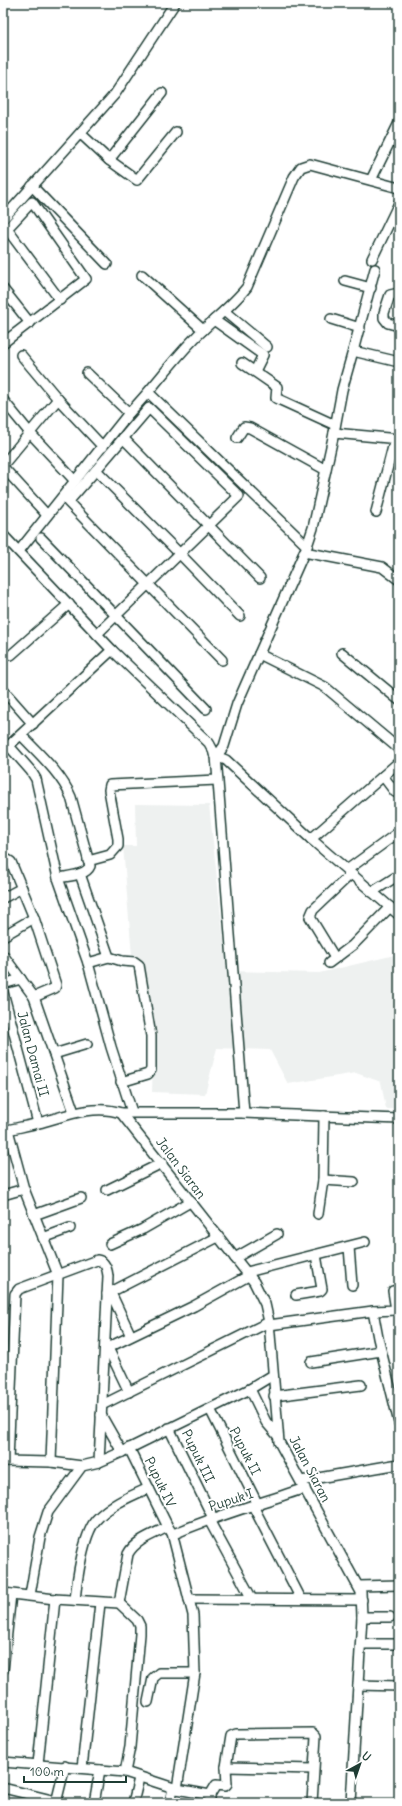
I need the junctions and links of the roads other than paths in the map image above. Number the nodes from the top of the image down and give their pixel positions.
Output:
1 (175, 3) edge
2 (162, 93) dead end
3 (399, 123) edge
4 (176, 132) dead end
5 (81, 134) junction
6 (109, 160) junction
7 (371, 180) junction
8 (32, 186) junction
9 (399, 188) edge
10 (399, 203) edge
11 (3, 219) edge
12 (5, 231) edge
13 (372, 259) dead end
14 (107, 264) dead end
15 (375, 270) dead end
16 (142, 275) dead end
17 (345, 281) dead end
18 (371, 288) junction
19 (3, 289) edge
20 (399, 293) edge
21 (60, 300) junction
22 (224, 311) junction
23 (331, 319) dead end
24 (214, 320) junction
25 (30, 323) junction
26 (399, 326) edge
27 (360, 328) junction
28 (204, 330) junction
29 (3, 343) edge
30 (267, 347) dead end
31 (353, 351) junction
32 (21, 355) dead end
33 (399, 362) edge
34 (242, 363) dead end
35 (255, 371) junction
36 (88, 373) dead end
37 (148, 393) junction
38 (58, 399) junction
39 (3, 400) edge
40 (129, 413) junction
41 (334, 429) junction
42 (30, 433) junction
43 (123, 438) junction
44 (237, 438) dead end
45 (397, 439) edge
46 (103, 447) junction
47 (3, 466) edge
48 (96, 470) junction
49 (326, 470) junction
50 (75, 481) junction
51 (376, 512) dead end
52 (47, 515) junction
53 (210, 525) junction
54 (41, 538) dead end
55 (4, 539) edge
56 (306, 549) junction
57 (19, 551) junction
58 (180, 554) junction
59 (260, 578) dead end
60 (399, 580) edge
61 (149, 584) junction
62 (69, 604) junction
63 (116, 616) junction
64 (240, 616) dead end
65 (97, 634) junction
66 (112, 650) junction
67 (342, 653) dead end
68 (258, 654) junction
69 (11, 655) dead end
70 (222, 660) dead end
71 (3, 690) edge
72 (399, 700) edge
73 (206, 709) dead end
74 (33, 724) junction
75 (21, 735) junction
76 (6, 749) edge
77 (399, 749) edge
78 (215, 755) junction
79 (399, 762) edge
80 (383, 776) junction
81 (218, 780) junction
82 (395, 792) dead end
83 (399, 832) edge
84 (311, 839) junction
85 (88, 861) junction
86 (3, 863) edge
87 (349, 872) junction
88 (80, 874) junction
89 (399, 874) edge
90 (58, 878) junction
91 (22, 888) junction
92 (372, 892) junction
93 (3, 898) edge
94 (390, 907) junction
95 (399, 915) edge
96 (34, 918) junction
97 (3, 936) edge
98 (109, 957) junction
99 (5, 960) edge
100 (88, 963) junction
101 (21, 979) junction
102 (3, 984) edge
103 (3, 992) edge
104 (34, 997) junction
105 (87, 1044) dead end
106 (54, 1054) junction
107 (121, 1082) junction
108 (74, 1112) junction
109 (132, 1112) junction
110 (121, 1113) junction
111 (244, 1113) junction
112 (324, 1116) junction
113 (399, 1118) edge
114 (38, 1123) junction
115 (6, 1131) edge
116 (162, 1163) junction
117 (323, 1180) junction
118 (354, 1182) dead end
119 (24, 1189) junction
120 (107, 1190) dead end
121 (3, 1195) edge
122 (81, 1198) dead end
123 (190, 1202) junction
124 (318, 1214) dead end
125 (34, 1215) junction
126 (70, 1228) dead end
127 (277, 1234) dead end
128 (218, 1237) junction
129 (42, 1238) junction
130 (365, 1242) dead end
131 (110, 1244) dead end
132 (349, 1247) junction
133 (316, 1255) junction
134 (235, 1258) junction
135 (58, 1274) junction
136 (248, 1274) junction
137 (352, 1285) dead end
138 (399, 1290) edge
139 (109, 1293) junction
140 (296, 1294) dead end
141 (373, 1311) junction
142 (269, 1324) junction
143 (131, 1336) junction
144 (106, 1349) junction
145 (381, 1351) junction
146 (311, 1362) dead end
147 (273, 1375) junction
148 (361, 1385) dead end
149 (250, 1389) junction
150 (129, 1392) junction
151 (274, 1396) junction
152 (210, 1409) junction
153 (102, 1410) junction
154 (399, 1423) edge
155 (169, 1428) junction
156 (278, 1436) junction
157 (126, 1450) junction
158 (5, 1461) edge
159 (51, 1462) junction
160 (99, 1462) junction
161 (399, 1464) edge
162 (82, 1466) junction
163 (303, 1484) junction
164 (149, 1488) junction
165 (255, 1505) junction
166 (211, 1519) junction
167 (170, 1530) junction
168 (399, 1585) edge
169 (359, 1586) junction
170 (7, 1594) edge
171 (30, 1595) junction
172 (55, 1599) junction
173 (189, 1599) junction
174 (252, 1599) junction
175 (301, 1599) junction
176 (75, 1600) junction
177 (362, 1600) junction
178 (100, 1602) junction
179 (119, 1603) junction
180 (362, 1617) junction
181 (390, 1617) dead end
182 (361, 1644) junction
183 (399, 1644) edge
184 (3, 1670) edge
185 (196, 1673) junction
186 (358, 1685) junction
187 (399, 1686) edge
188 (148, 1702) dead end
189 (3, 1762) edge
190 (38, 1764) junction
191 (65, 1766) junction
192 (226, 1767) junction
193 (82, 1768) junction
194 (314, 1769) junction
195 (100, 1770) junction
196 (124, 1772) junction
197 (139, 1778) junction
198 (3, 1788) edge
199 (175, 1788) junction
200 (210, 1799) edge
201 (56, 1802) edge
202 (94, 1803) edge
203 (133, 1803) edge
204 (170, 1803) edge
205 (312, 1803) edge
206 (351, 1803) edge

1 - 5 street
2 - 6 street
3 - 7 street
4 - 6 street
5 - 6 street
5 - 8 street
7 - 9 street
7 - 22 street
8 - 11 street
8 - 14 street
10 - 13 street
12 - 21 street
12 - 21 street
15 - 18 street
16 - 28 street
17 - 18 street
18 - 27 street
19 - 25 street
20 - 26 street
21 - 25 street
22 - 24 street
22 - 30 street
23 - 27 street
24 - 28 street
24 - 35 street
25 - 29 street
27 - 31 street
28 - 37 street
31 - 33 street
31 - 41 street
32 - 38 street
34 - 35 street
35 - 41 street
36 - 40 street
37 - 40 street
37 - 56 street
38 - 42 street
38 - 46 street
39 - 42 street
40 - 46 street
41 - 45 street
41 - 49 street
42 - 47 street
42 - 50 street
43 - 48 street
43 - 53 street
43 - 53 street
44 - 49 street
45 - 51 street
46 - 50 street
47 - 52 street
48 - 58 street
48 - 61 street
49 - 56 street
50 - 52 street
52 - 57 street
53 - 58 street
53 - 59 street
54 - 63 street
55 - 57 street
56 - 60 street
56 - 68 street
57 - 62 street
58 - 61 street
58 - 64 street
61 - 63 street
61 - 70 street
62 - 65 street
62 - 69 street
63 - 65 street
63 - 73 street
65 - 66 street
66 - 74 street
66 - 78 street
67 - 72 street
68 - 77 street
68 - 78 street
71 - 74 street
74 - 75 street
75 - 76 street
75 - 85 street
76 - 90 street
78 - 81 street
78 - 84 street
79 - 80 street
80 - 82 street
80 - 84 street
81 - 85 street
81 - 111 street
83 - 87 street
84 - 87 street
85 - 88 street
86 - 91 street
87 - 92 street
87 - 94 street
88 - 90 street
88 - 98 street
89 - 92 street
90 - 100 street
91 - 93 street
91 - 96 street
92 - 94 street
94 - 95 street
96 - 97 street
96 - 104 street
98 - 100 street
98 - 107 street
99 - 101 street
100 - 107 street
101 - 102 street
101 - 104 street
103 - 114 street, Jalan Damai II
104 - 106 street
105 - 106 street
106 - 108 street
107 - 109 street
108 - 110 street
108 - 114 street
109 - 110 street
109 - 111 street
110 - 116 street, Jalan Siaran
111 - 112 street
112 - 113 street
112 - 117 street
114 - 115 street
115 - 119 street
116 - 120 street
116 - 123 street, Jalan Siaran
117 - 118 street
117 - 124 street
119 - 121 street
119 - 125 street
122 - 125 street
123 - 128 street, Jalan Siaran
123 - 131 street
125 - 129 street
126 - 129 street
127 - 134 street
128 - 134 street, Jalan Siaran
128 - 139 street
129 - 135 street
130 - 132 street
132 - 133 street
132 - 137 street
133 - 136 street
133 - 140 street
134 - 136 street, Jalan Siaran
135 - 139 street
135 - 158 street
135 - 159 street
136 - 142 street, Jalan Siaran
136 - 143 street
138 - 141 street
139 - 143 street
139 - 144 street
141 - 142 street
141 - 145 street
142 - 147 street, Jalan Siaran
142 - 150 street
143 - 144 street
144 - 150 street
144 - 153 street
145 - 146 street
145 - 154 street
147 - 149 street
147 - 151 street, Jalan Siaran
148 - 151 street
149 - 152 street
149 - 156 street
150 - 153 street
151 - 156 street, Jalan Siaran
152 - 155 street
152 - 165 street, Pupuk II
153 - 157 street, Pupuk IV
153 - 160 street
155 - 157 street
155 - 166 street, Pupuk III
156 - 163 street, Jalan Siaran
157 - 160 street
157 - 164 street, Pupuk IV
158 - 159 street
159 - 162 street
160 - 162 street
161 - 163 street, Pupuk I
162 - 171 street
163 - 165 street, Pupuk I
163 - 169 street, Jalan Siaran
164 - 167 street, Pupuk IV
164 - 176 street
165 - 166 street, Pupuk I
165 - 175 street, Pupuk II
166 - 167 street, Pupuk I
166 - 174 street, Pupuk III
167 - 173 street, Pupuk IV
167 - 179 street, Pupuk I
168 - 169 street
169 - 177 street, Jalan Siaran
170 - 171 street
170 - 184 street
171 - 172 street
172 - 176 street
172 - 190 street
173 - 174 street
173 - 185 street, Pupuk IV
174 - 175 street
175 - 177 street
176 - 178 street
177 - 180 street, Jalan Siaran
178 - 179 street
178 - 193 street
179 - 196 street
180 - 181 street
180 - 182 street, Jalan Siaran
182 - 183 street
182 - 186 street, Jalan Siaran
185 - 188 street
185 - 199 street, Pupuk IV
186 - 187 street
186 - 206 street, Jalan Siaran
189 - 190 street
190 - 191 street
191 - 193 street
191 - 201 street
192 - 194 street
192 - 194 street
192 - 200 street
193 - 195 street
194 - 205 street
195 - 196 street
195 - 202 street
196 - 197 street
197 - 199 street
197 - 203 street
198 - 201 street
199 - 200 street
199 - 204 street, Pupuk IV

